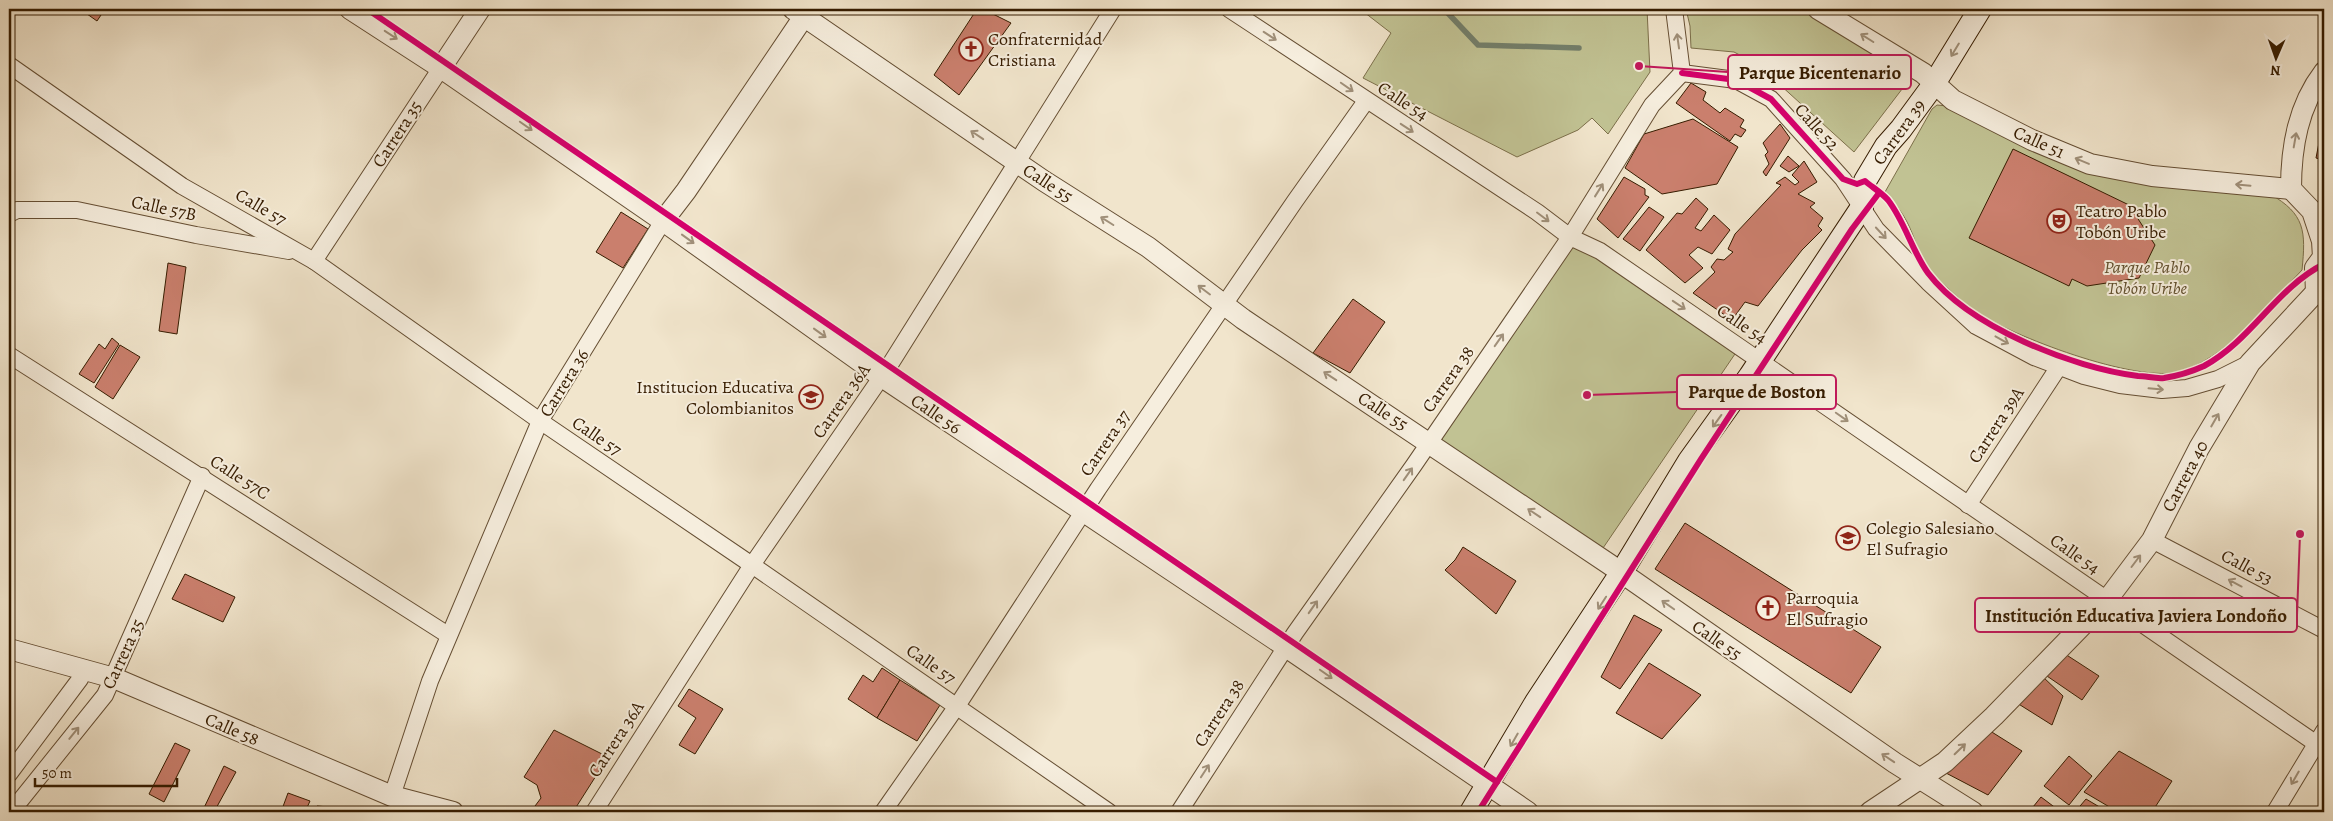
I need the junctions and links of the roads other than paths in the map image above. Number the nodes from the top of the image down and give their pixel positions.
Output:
1 (350, 9) edge
2 (480, 9) edge
3 (1113, 9) edge
4 (1229, 9) edge
5 (1674, 9) edge
6 (1818, 9) edge
7 (1980, 9) edge
8 (802, 11) edge
9 (9, 65) edge
10 (440, 68) junction
11 (2324, 72) edge
12 (1682, 73) junction
13 (1934, 84) junction
14 (1366, 101) junction
15 (1018, 163) junction
16 (2291, 189) junction
17 (1862, 207) junction
18 (13, 212) edge
19 (663, 221) junction
20 (2321, 224) edge
21 (1570, 237) junction
22 (308, 257) junction
23 (2321, 289) edge
24 (1224, 305) junction
25 (9, 354) edge
26 (1760, 360) junction
27 (2250, 363) junction
28 (2058, 368) junction
29 (882, 377) junction
30 (540, 421) junction
31 (1429, 442) junction
32 (202, 476) junction
33 (1968, 504) junction
34 (1083, 513) junction
35 (2152, 540) junction
36 (752, 565) junction
37 (1621, 573) junction
38 (2106, 600) junction
39 (2324, 630) edge
40 (448, 635) junction
41 (1286, 647) junction
42 (9, 649) edge
43 (85, 669) junction
44 (114, 678) junction
45 (957, 706) junction
46 (2321, 741) edge
47 (9, 774) edge
48 (1922, 779) junction
49 (1488, 786) junction
50 (392, 796) junction
51 (11, 812) edge
52 (454, 812) edge
53 (594, 812) edge
54 (884, 812) edge
55 (1109, 812) edge
56 (1179, 812) edge
57 (1471, 812) edge
58 (1528, 812) edge
59 (1870, 812) edge
60 (1973, 812) edge
61 (2275, 812) edge

1 -> 10 street, Calle 56
2 - 10 street, Carrera 35
3 - 15 street, Carrera 36A
4 -> 14 street, Calle 54
12 -> 5 street
13 -> 6 street, Calle 51
7 -> 13 main road, Carrera 39
15 -> 8 street, Calle 55
8 - 19 street, Carrera 36
9 - 22 street, Calle 57
10 -> 19 street, Calle 56
10 - 22 street, Carrera 35
16 -> 11 street
12 - 17 street, Calle 52
21 -> 12 street, Carrera 38
16 -> 13 street, Calle 51
13 - 17 main road, Carrera 39
14 -> 21 street, Calle 54
14 - 24 street, Carrera 37
24 -> 15 street, Calle 55
15 - 29 street, Carrera 36A
16 - 20 street, Carrera 40
17 - 26 main road, Carrera 39
17 -> 28 street, Calle 52
18 - 22 street, Calle 57B
19 -> 29 street, Calle 56
19 - 30 street, Carrera 36
20 - 23 street, Carrera 40
21 -> 26 street, Calle 54
31 -> 21 street, Carrera 38
22 - 30 street, Calle 57
23 - 27 street, Carrera 40
31 -> 24 street, Calle 55
24 - 34 street, Carrera 37
25 - 32 street, Calle 57C
26 -> 33 street, Calle 54
26 -> 37 main road, Carrera 39
28 -> 27 street, Calle 52
35 -> 27 street, Carrera 40
28 - 33 street, Carrera 39A
29 - 34 street, Calle 56
29 - 36 street, Carrera 36A
30 - 36 street, Calle 57
30 - 40 street, Carrera 36
37 -> 31 street, Calle 55
41 -> 31 street, Carrera 38
32 - 40 street, Calle 57C
32 - 44 street, Carrera 35
33 - 38 street, Calle 54
34 - 41 street, Calle 56
34 - 45 street, Carrera 37
38 -> 35 street, Carrera 40
39 -> 35 street, Calle 53
36 - 45 street, Calle 57
36 - 53 street, Carrera 36A
48 -> 37 street, Calle 55
37 -> 49 main road, Carrera 39
38 - 46 street, Calle 54
48 -> 38 street, Carrera 40
40 - 50 street, Carrera 36
41 -> 49 street, Calle 56
56 -> 41 street, Carrera 38
42 - 43 street, Calle 58
43 - 44 street, Calle 58
43 - 47 street, Carrera 35
44 - 50 street, Calle 58
51 -> 44 street, Carrera 35
45 - 54 street, Carrera 37
45 - 55 street, Calle 57
46 -> 61 street
48 - 59 street, Carrera 40
48 - 60 street, Calle 55
49 - 57 main road, Carrera 39
49 - 58 street, Calle 56
50 - 52 street, Calle 58

